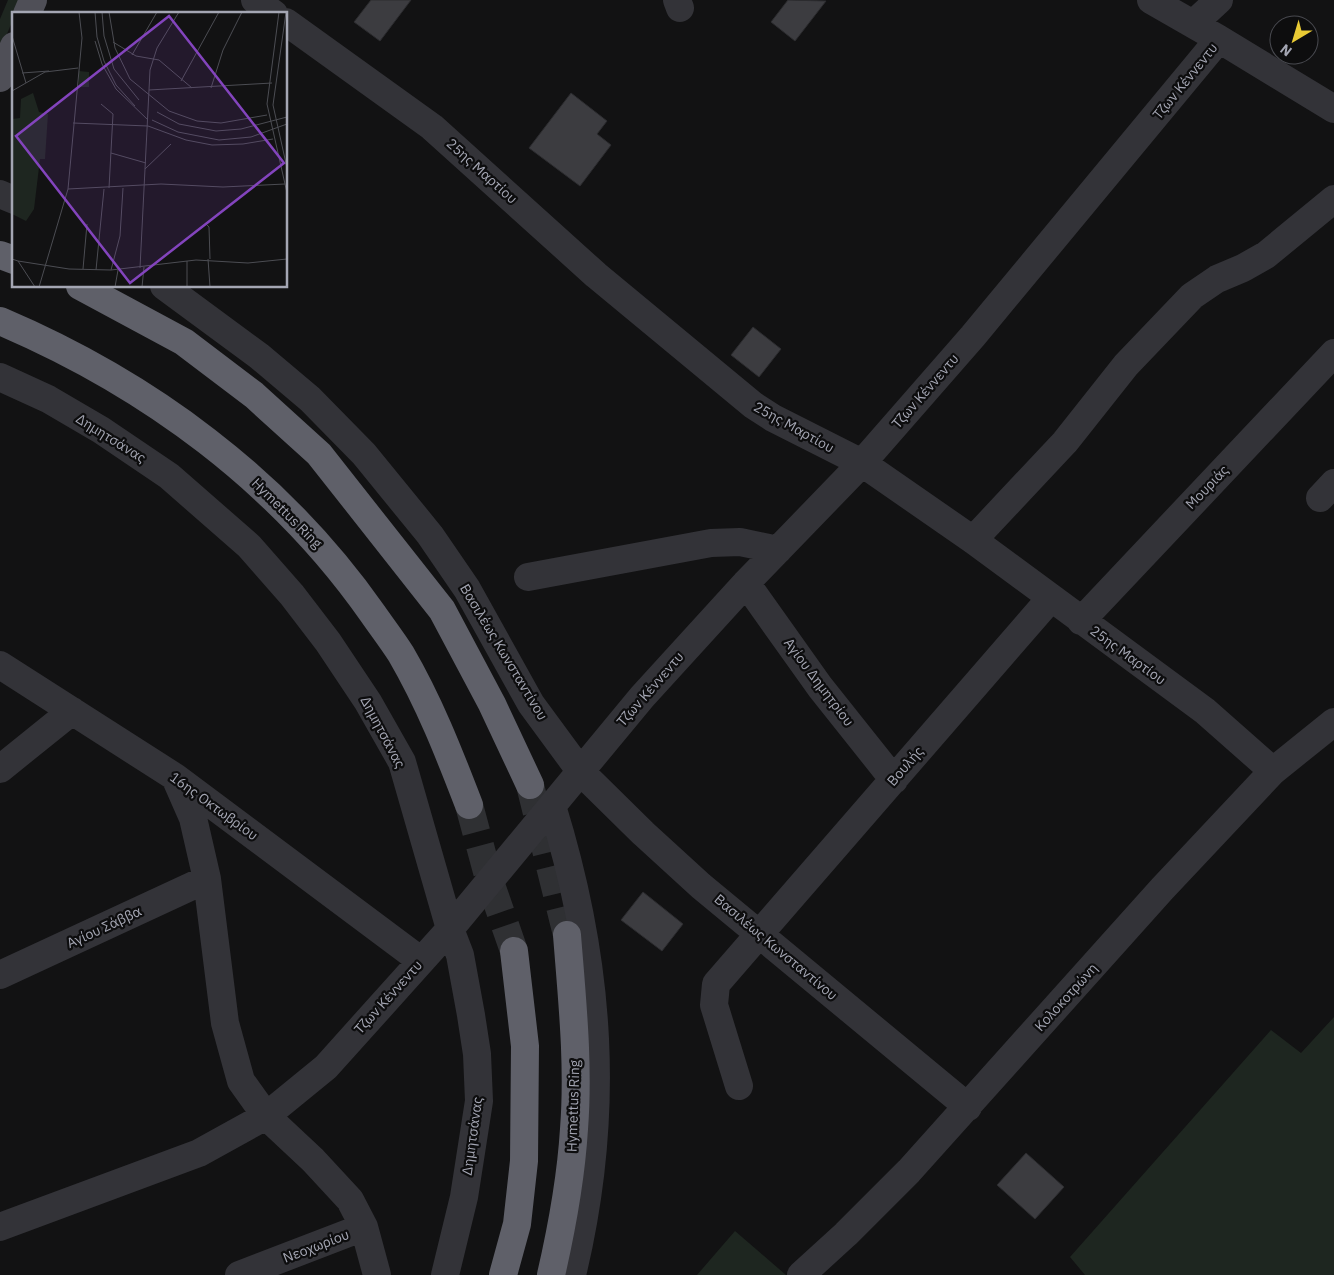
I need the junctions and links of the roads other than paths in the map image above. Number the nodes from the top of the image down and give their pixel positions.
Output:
1 (33, 0) edge
2 (254, 0) edge
3 (1151, 0) edge
4 (1219, 0) edge
5 (28, 12) edge
6 (271, 12) edge
7 (288, 23) edge
8 (1193, 24) junction
9 (1219, 39) junction
10 (12, 51) edge
11 (0, 78) edge
12 (1334, 109) edge
13 (0, 194) edge
14 (12, 199) edge
15 (1334, 199) edge
16 (0, 255) edge
17 (12, 259) edge
18 (84, 288) edge
19 (167, 288) edge
20 (0, 321) edge
21 (1334, 353) edge
22 (0, 377) edge
23 (862, 463) junction
24 (973, 540) junction
25 (778, 550) junction
26 (528, 577) dead end
27 (746, 582) junction
28 (1050, 599) junction
29 (1082, 621) junction
30 (0, 665) edge
31 (72, 711) junction
32 (1334, 722) edge
33 (0, 769) edge
34 (1273, 771) junction
35 (580, 772) junction
36 (175, 777) junction
37 (894, 780) junction
38 (530, 785) tunnel mouth
39 (469, 805) tunnel mouth
40 (552, 806) junction
41 (207, 879) junction
42 (450, 929) junction
43 (759, 933) junction
44 (567, 935) tunnel mouth
45 (514, 951) tunnel mouth
46 (420, 960) junction
47 (0, 975) edge
48 (739, 1086) dead end
49 (968, 1107) junction
50 (266, 1116) junction
51 (0, 1227) edge
52 (364, 1228) junction
53 (239, 1275) edge
54 (378, 1275) edge
55 (445, 1275) edge
56 (503, 1275) edge
57 (551, 1275) edge
58 (572, 1275) edge
59 (801, 1275) edge

1 - 5 main road
2 - 6 street
3 - 8 street
4 - 8 street
7 - 23 street, 25ης Μαρτίου
8 - 9 street
9 - 12 street
9 - 23 street, Τζων Κέννεντυ
10 - 11 main road
13 - 14 street
15 - 24 street
16 - 17 highway
18 - 38 highway
19 - 35 street, Βασιλέως Κωνσταντίνου
20 - 39 highway, Hymettus Ring
21 - 29 street, Μουριάς
22 - 42 street, Δημητσάνας
23 - 24 street, 25ης Μαρτίου
23 - 25 street, Τζων Κέννεντυ
24 - 28 street, 25ης Μαρτίου
25 - 26 street
25 - 27 street, Τζων Κέννεντυ
27 - 35 street, Τζων Κέννεντυ
27 - 37 street, Αγίου Δημητρίου
28 - 29 street, 25ης Μαρτίου
28 - 37 street, Βουλής
29 - 34 street, 25ης Μαρτίου
30 - 31 street, 16ης Οκτωβρίου
31 - 33 street
31 - 36 street, 16ης Οκτωβρίου
32 - 34 street, Κολοκοτρώνη
34 - 49 street, Κολοκοτρώνη
35 - 40 street, Τζων Κέννεντυ
35 - 43 street, Βασιλέως Κωνσταντίνου
36 - 41 street
36 - 46 street, 16ης Οκτωβρίου
37 - 43 street, Βουλής
40 - 42 street, Τζων Κέννεντυ
40 - 58 street
41 - 47 street, Αγίου Σάββα
41 - 50 street
42 - 46 street, Τζων Κέννεντυ
42 - 55 street, Δημητσάνας
43 - 48 street, Βουλής
43 - 49 street, Βασιλέως Κωνσταντίνου
44 - 57 highway, Hymettus Ring
45 - 56 highway
46 - 50 street, Τζων Κέννεντυ
49 - 59 street, Κολοκοτρώνη
50 - 51 street, Τζων Κέννεντυ
50 - 52 street
52 - 53 street, Νεοχωρίου
52 - 54 street

